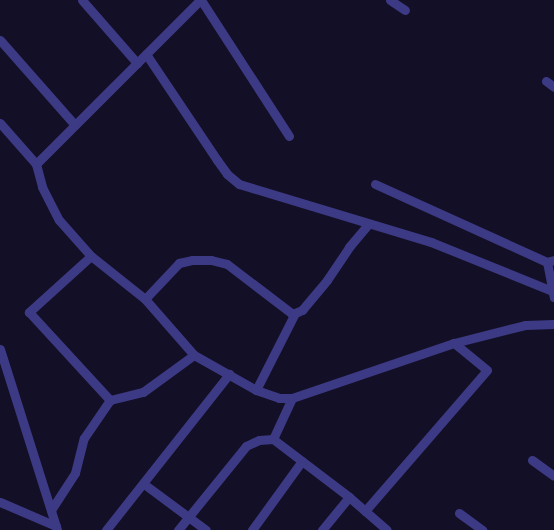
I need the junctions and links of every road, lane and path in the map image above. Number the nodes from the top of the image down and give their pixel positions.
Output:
1 (82, 0) edge
2 (201, 0) edge
3 (390, 0) edge
4 (405, 10) dead end
5 (0, 40) edge
6 (146, 54) junction
7 (137, 63) junction
8 (546, 81) dead end
9 (554, 87) edge
10 (0, 123) edge
11 (75, 125) junction
12 (289, 136) dead end
13 (36, 164) junction
14 (375, 184) dead end
15 (368, 224) junction
16 (91, 256) junction
17 (550, 261) edge
18 (553, 294) edge
19 (145, 300) junction
20 (295, 313) junction
21 (554, 324) edge
22 (454, 343) junction
23 (0, 349) edge
24 (194, 355) junction
25 (229, 374) junction
26 (256, 390) junction
27 (292, 398) junction
28 (110, 400) junction
29 (273, 439) junction
30 (532, 460) dead end
31 (302, 461) junction
32 (554, 476) edge
33 (144, 484) junction
34 (349, 497) junction
35 (0, 502) edge
36 (51, 510) junction
37 (365, 511) junction
38 (459, 513) dead end
39 (189, 517) junction
40 (57, 528) edge
41 (106, 530) edge
42 (178, 530) edge
43 (206, 530) edge
44 (252, 530) edge
45 (322, 530) edge
46 (387, 530) edge
47 (482, 530) edge

1 - 7 street
2 - 6 street
2 - 12 street
3 - 4 street
5 - 11 street
6 - 7 street
6 - 15 street
7 - 11 street
8 - 9 street
10 - 13 street
11 - 13 street
13 - 16 street
14 - 17 street
15 - 18 street
15 - 20 street
16 - 19 street
16 - 28 street
17 - 18 street
19 - 20 street
19 - 24 street
20 - 26 street
21 - 22 street
22 - 27 street
22 - 37 street
23 - 36 street
24 - 25 street
24 - 28 street
25 - 26 street
25 - 33 street
26 - 27 street
27 - 29 street
28 - 36 street
29 - 31 street
29 - 39 street
30 - 32 street
31 - 34 street
31 - 44 street
33 - 39 street
33 - 41 street
34 - 37 street
34 - 45 street
35 - 40 street
36 - 40 street
37 - 46 street
38 - 47 street
39 - 42 street
39 - 43 street

